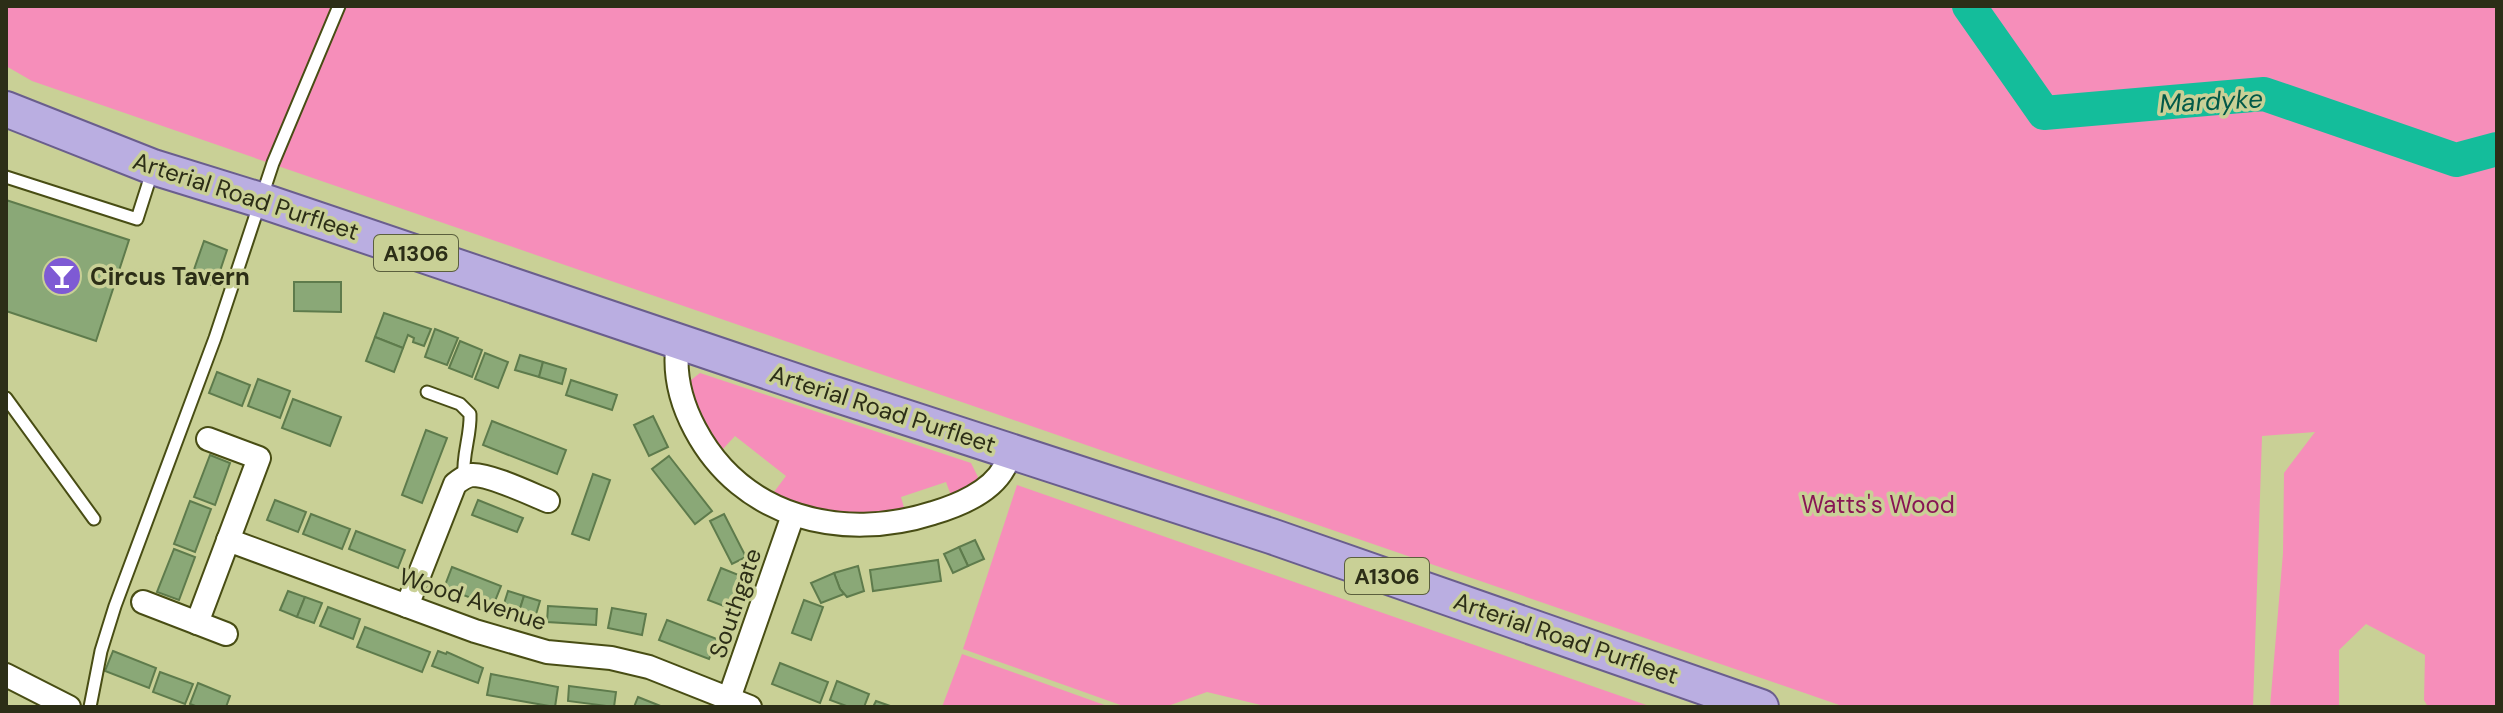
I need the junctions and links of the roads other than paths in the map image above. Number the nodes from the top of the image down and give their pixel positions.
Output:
1 (339, 6) edge
2 (6, 109) edge
3 (153, 167) junction
4 (6, 177) edge
5 (260, 200) junction
6 (678, 341) junction
7 (427, 392) dead end
8 (6, 398) edge
9 (208, 439) dead end
10 (1010, 450) junction
11 (464, 477) junction
12 (548, 501) dead end
13 (793, 515) junction
14 (94, 519) dead end
15 (228, 540) junction
16 (143, 602) dead end
17 (407, 606) junction
18 (197, 623) junction
19 (226, 634) dead end
20 (6, 675) edge
21 (56, 704) edge
22 (735, 704) edge
23 (90, 707) edge
24 (1761, 707) edge

1 - 5 lane
2 - 3 main road, Arterial Road Purfleet / A1306
3 - 4 lane
3 - 5 main road, Arterial Road Purfleet / A1306
5 - 6 main road, Arterial Road Purfleet / A1306
5 - 23 lane
6 - 10 main road, Arterial Road Purfleet / A1306
6 - 13 street
7 - 11 lane
8 - 14 lane
9 - 15 street
10 - 13 street
10 - 24 main road, Arterial Road Purfleet / A1306
11 - 12 street
11 - 17 street
13 - 22 street, Southgate
15 - 17 street, Wood Avenue
15 - 18 street
16 - 18 street
17 - 22 street, Wood Avenue
18 - 19 street
20 - 21 street

